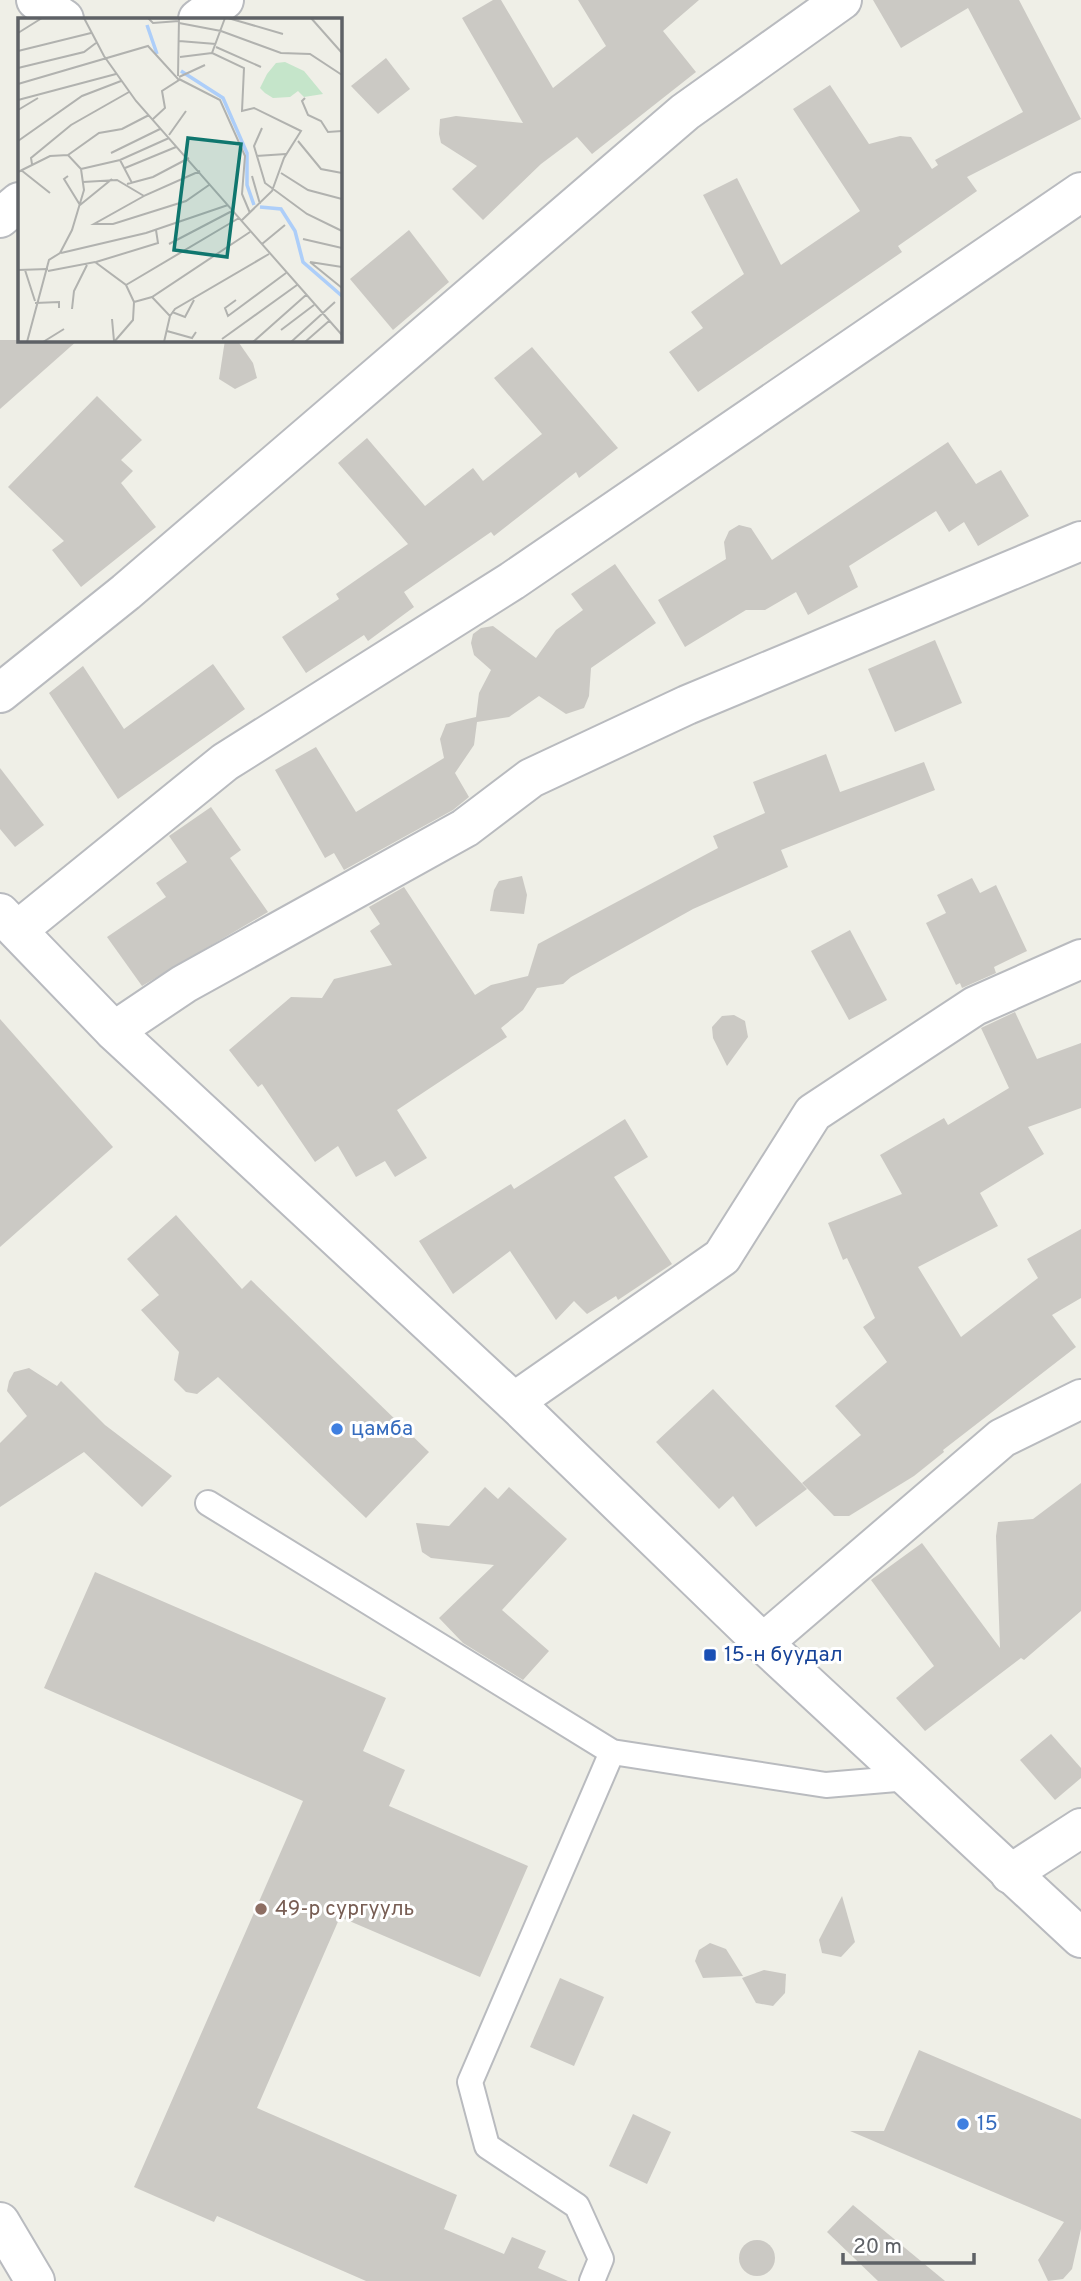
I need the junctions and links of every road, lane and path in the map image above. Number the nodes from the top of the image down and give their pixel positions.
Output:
1 (36, 0) edge
2 (223, 0) edge
3 (842, 0) edge
4 (63, 18) edge
5 (199, 18) edge
6 (1081, 192) edge
7 (18, 203) edge
8 (0, 218) edge
9 (1081, 541) edge
10 (0, 692) edge
11 (10, 921) edge
12 (1081, 959) edge
13 (114, 1031) junction
14 (1081, 1399) edge
15 (514, 1402) junction
16 (208, 1503) dead end
17 (764, 1643) junction
18 (612, 1752) junction
19 (908, 1778) junction
20 (1081, 1828) edge
21 (1010, 1874) junction
22 (1081, 1938) edge
23 (0, 2222) edge
24 (35, 2281) edge
25 (592, 2281) edge

1 - 4 street
2 - 5 street
3 - 10 street
6 - 11 street
7 - 8 street
9 - 13 street
11 - 13 street
12 - 15 street
13 - 15 street
14 - 17 street
15 - 17 street
16 - 18 lane
17 - 19 street
18 - 19 lane
18 - 25 lane
19 - 21 street
20 - 21 street
21 - 22 street
23 - 24 street

